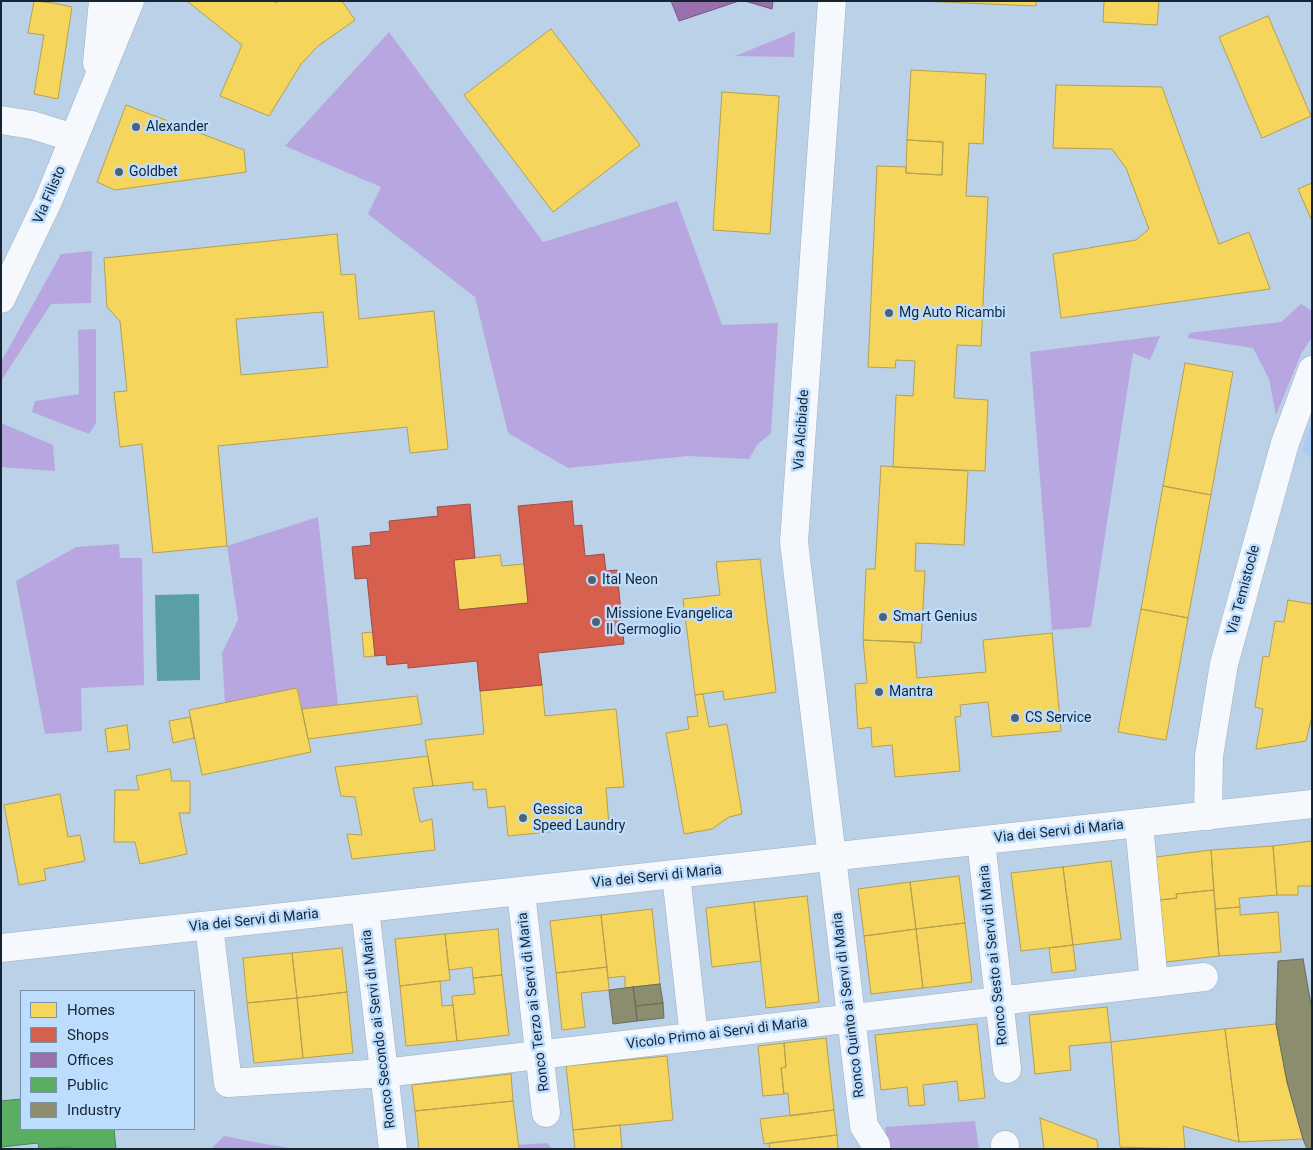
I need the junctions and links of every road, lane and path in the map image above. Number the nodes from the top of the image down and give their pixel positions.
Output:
1 (103, 1) edge
2 (130, 1) edge
3 (832, 1) edge
4 (95, 89) junction
5 (1, 120) edge
6 (74, 138) junction
7 (1, 299) edge
8 (1312, 370) edge
9 (1312, 804) edge
10 (1208, 816) junction
11 (1139, 824) junction
12 (981, 841) junction
13 (832, 858) junction
14 (676, 875) junction
15 (521, 892) junction
16 (366, 909) junction
17 (209, 926) junction
18 (1, 948) edge
19 (1204, 977) dead end
20 (1154, 983) junction
21 (999, 1002) junction
22 (850, 1019) junction
23 (694, 1037) junction
24 (540, 1055) junction
25 (1006, 1069) dead end
26 (384, 1073) junction
27 (546, 1113) dead end
28 (393, 1149) edge
29 (876, 1149) edge

1 - 4 street
2 - 4 street, Via Filisto
3 - 13 street, Via Alcibiade
4 - 6 street, Via Filisto
5 - 6 street
6 - 7 street, Via Filisto
8 - 10 street, Via Temistocle
9 - 10 street, Via dei Servi di Maria
10 - 11 street, Via dei Servi di Maria
11 - 12 street, Via dei Servi di Maria
11 - 20 street
12 - 13 street, Via dei Servi di Maria
12 - 21 street, Ronco Sesto ai Servi di Maria
13 - 14 street, Via dei Servi di Maria
13 - 22 street, Ronco Quinto ai Servi di Maria
14 - 15 street, Via dei Servi di Maria
14 - 23 street
15 - 16 street, Via dei Servi di Maria
15 - 24 street, Ronco Terzo ai Servi di Maria
16 - 17 street, Via dei Servi di Maria
16 - 26 street, Ronco Secondo ai Servi di Maria
17 - 18 street, Via dei Servi di Maria
17 - 26 street, Vicolo Primo ai Servi di Maria
19 - 20 street, Vicolo Primo ai Servi di Maria
20 - 21 street, Vicolo Primo ai Servi di Maria
21 - 22 street, Vicolo Primo ai Servi di Maria
21 - 25 street, Ronco Sesto ai Servi di Maria
22 - 23 street, Vicolo Primo ai Servi di Maria
22 - 29 street, Ronco Quinto ai Servi di Maria
23 - 24 street, Vicolo Primo ai Servi di Maria
24 - 26 street, Vicolo Primo ai Servi di Maria
24 - 27 street, Ronco Terzo ai Servi di Maria
26 - 28 street, Ronco Secondo ai Servi di Maria

